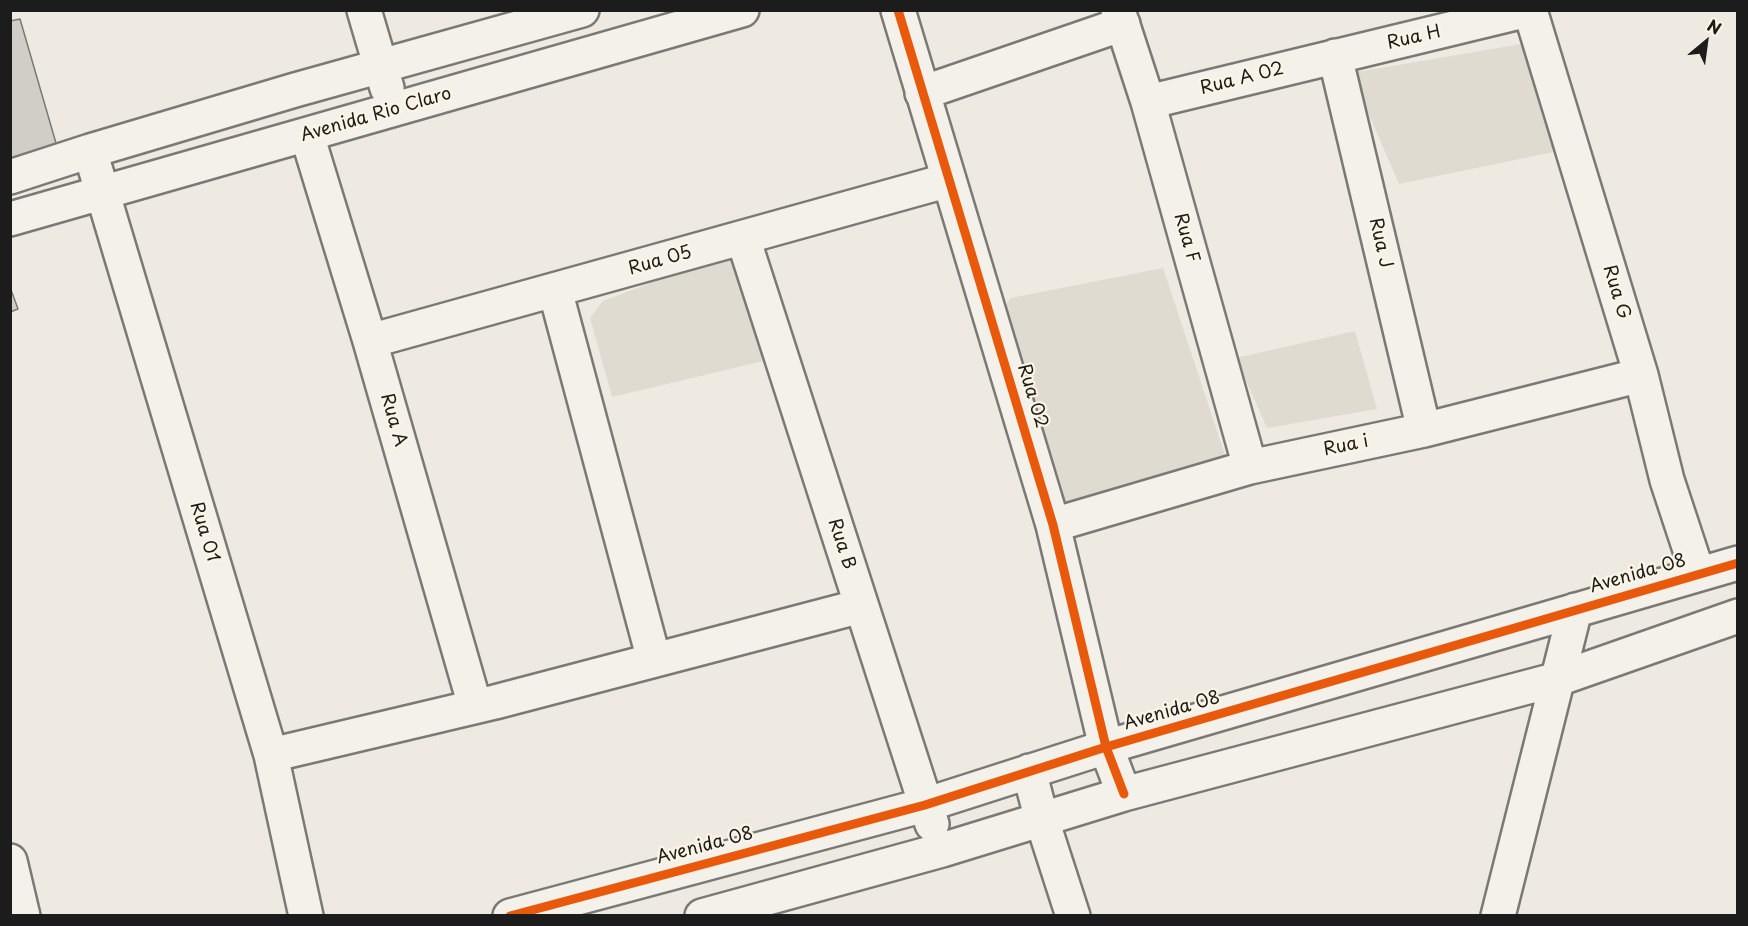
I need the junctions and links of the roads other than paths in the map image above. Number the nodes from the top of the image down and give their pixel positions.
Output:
1 (364, 10) edge
2 (582, 10) edge
3 (742, 10) edge
4 (897, 10) edge
5 (1529, 10) edge
6 (1121, 17) edge
7 (1335, 56) junction
8 (381, 68) junction
9 (922, 93) junction
10 (1148, 102) junction
11 (393, 110) junction
12 (307, 135) junction
13 (90, 151) junction
14 (10, 177) edge
15 (949, 180) junction
16 (103, 193) junction
17 (10, 219) edge
18 (743, 238) junction
19 (555, 290) junction
20 (370, 341) junction
21 (1641, 375) junction
22 (1424, 430) junction
23 (1250, 467) junction
24 (1053, 525) junction
25 (1737, 563) edge
26 (1698, 574) junction
27 (861, 606) junction
28 (1575, 610) junction
29 (1737, 616) edge
30 (654, 660) junction
31 (1558, 679) junction
32 (476, 706) junction
33 (1106, 747) junction
34 (271, 755) junction
35 (1029, 771) junction
36 (1124, 794) junction
37 (925, 805) junction
38 (1042, 820) junction
39 (942, 850) junction
40 (10, 861) edge
41 (23, 915) edge
42 (306, 915) edge
43 (510, 915) edge
44 (702, 915) edge
45 (1073, 915) edge
46 (1498, 915) edge

1 - 8 street
2 - 8 street
3 - 11 street, Avenida Rio Claro
4 - 9 street, Rua 02
5 - 7 street, Rua H
5 - 21 street, Rua G
6 - 9 street
6 - 10 street, Rua F
7 - 10 street, Rua A 02
7 - 22 street, Rua J
8 - 11 street
8 - 13 street
9 - 15 street, Rua 02
10 - 23 street, Rua F
11 - 12 street, Avenida Rio Claro
12 - 16 street, Avenida Rio Claro
12 - 20 street, Rua A
13 - 14 street
13 - 16 street, Rua 01
15 - 18 street, Rua 05
15 - 24 street, Rua 02
16 - 17 street, Avenida Rio Claro
16 - 34 street, Rua 01
18 - 19 street, Rua 05
18 - 27 street, Rua B
19 - 20 street, Rua 05
19 - 30 street
20 - 32 street, Rua A
21 - 22 street, Rua i
21 - 26 street, Rua G
22 - 23 street, Rua i
23 - 24 street, Rua i
24 - 33 street, Rua 02
25 - 26 street, Avenida 08
26 - 28 street, Avenida 08
27 - 30 street
27 - 37 street, Rua B
28 - 31 street
28 - 33 street, Avenida 08
29 - 31 street
30 - 32 street
31 - 36 street
31 - 46 street
32 - 34 street
33 - 35 street, Avenida 08
33 - 36 street, Rua 02
34 - 42 street, Rua 01
35 - 37 street, Avenida 08
35 - 38 street
36 - 38 street
37 - 39 street, Rua B
37 - 43 street, Avenida 08
38 - 39 street
38 - 45 street
39 - 44 street
40 - 41 street

